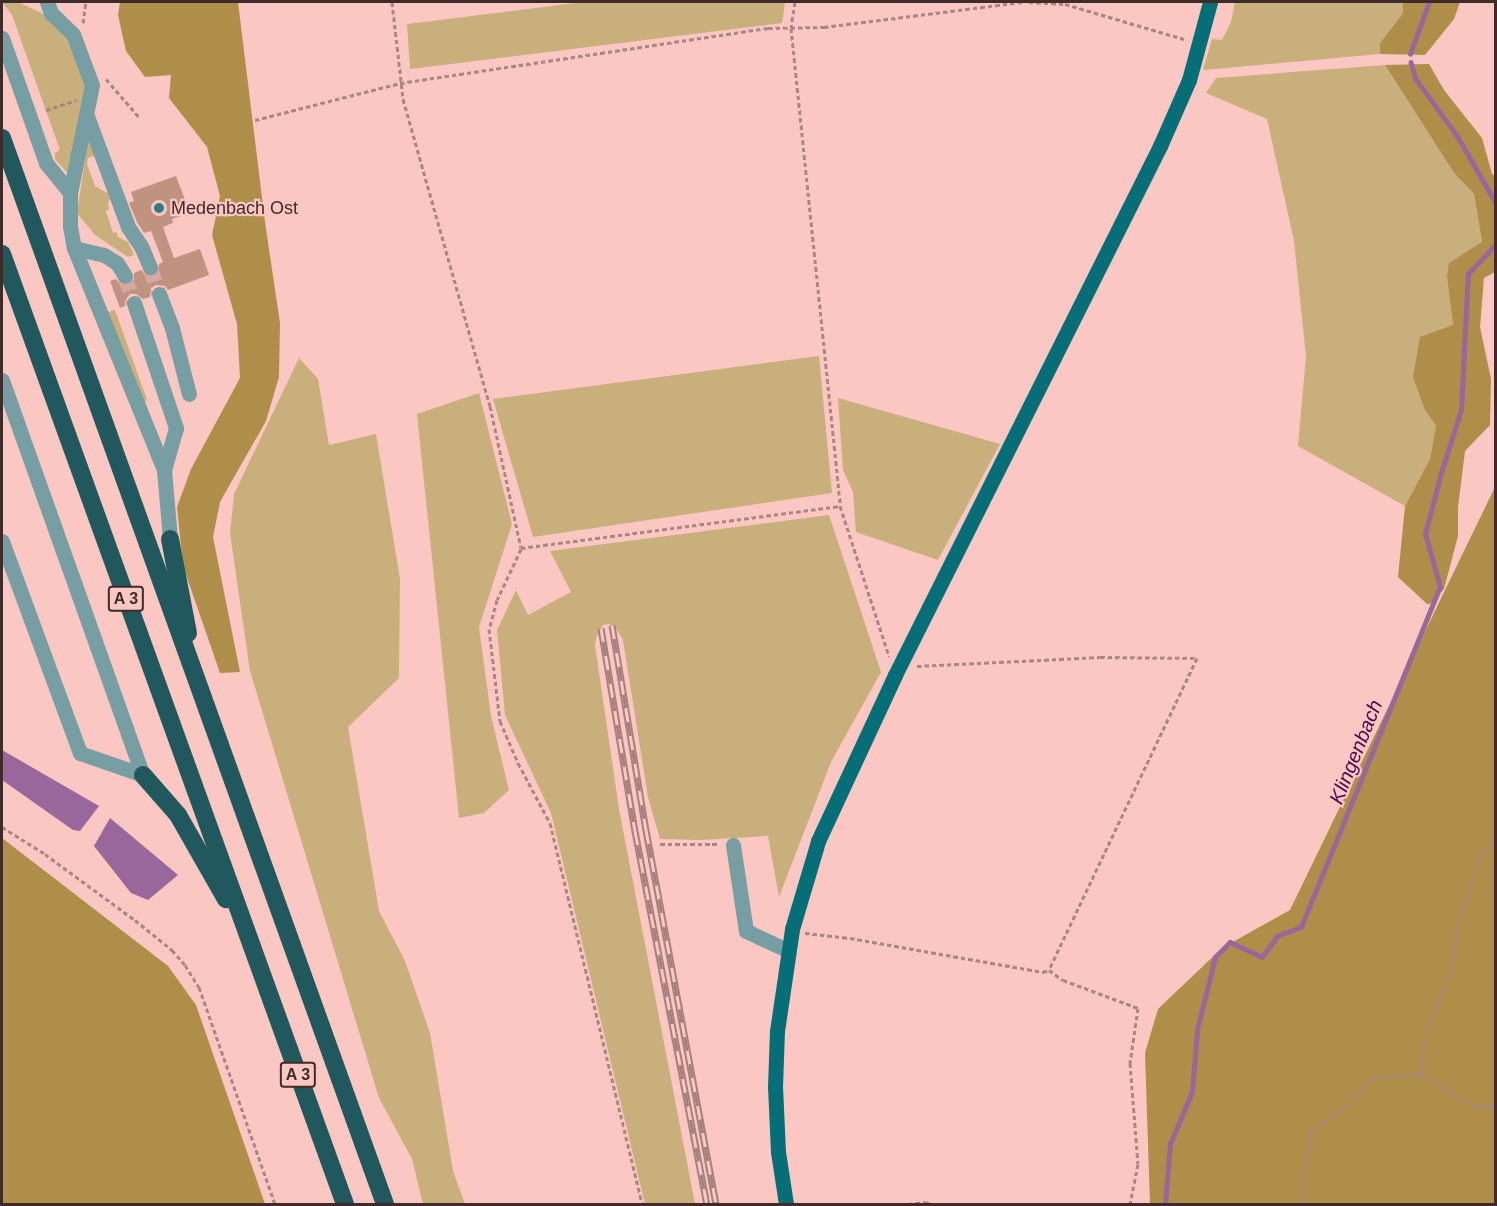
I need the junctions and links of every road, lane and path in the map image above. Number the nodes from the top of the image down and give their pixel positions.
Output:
1 (47, 2) edge
2 (86, 2) edge
3 (392, 2) edge
4 (795, 2) edge
5 (1023, 2) edge
6 (1029, 2) edge
7 (1210, 2) edge
8 (791, 28) junction
9 (85, 33) dead end
10 (2, 38) edge
11 (1200, 43) junction
12 (100, 72) dead end
13 (400, 83) junction
14 (90, 95) junction
15 (46, 110) dead end
16 (86, 114) junction
17 (139, 117) dead end
18 (255, 120) dead end
19 (2, 138) edge
20 (70, 193) junction
21 (74, 248) junction
22 (2, 254) edge
23 (150, 267) tunnel mouth
24 (125, 276) tunnel mouth
25 (159, 294) tunnel mouth
26 (134, 303) tunnel mouth
27 (2, 380) edge
28 (189, 394) dead end
29 (164, 470) junction
30 (840, 506) junction
31 (170, 539) joint
32 (2, 541) edge
33 (522, 548) junction
34 (897, 671) junction
35 (199, 688) junction
36 (143, 775) junction
37 (2, 827) edge
38 (1496, 837) edge
39 (660, 844) dead end
40 (733, 845) joint
41 (792, 929) junction
42 (252, 945) junction
43 (788, 950) junction
44 (1049, 970) junction
45 (1420, 1074) junction
46 (1496, 1106) edge
47 (275, 1204) edge
48 (345, 1204) edge
49 (385, 1204) edge
50 (642, 1204) edge
51 (786, 1204) edge
52 (908, 1204) edge
53 (931, 1204) edge
54 (1130, 1204) edge
55 (1305, 1204) edge

1 - 14 lane
2 - 9 path
3 - 13 path
4 - 8 path
5 - 8 path
6 - 11 path
7 - 11 main road
8 - 13 path
8 - 30 path
10 - 20 lane
11 - 34 main road
12 - 17 path
13 - 18 path
13 - 33 path
14 - 15 path
14 - 16 lane
16 - 20 lane
16 - 23 lane
19 - 35 highway, A 3
20 - 21 lane
21 - 24 lane
21 - 29 lane
22 - 42 highway, A 3
25 - 28 lane
26 - 29 lane
27 - 36 lane
29 - 31 lane
30 - 33 path
30 - 34 path
31 - 35 highway
32 - 36 lane
33 - 50 path
34 - 41 main road
34 - 44 path
35 - 49 highway, A 3
36 - 42 highway
37 - 47 path
38 - 45 path
39 - 40 path
40 - 43 lane
41 - 43 main road
41 - 44 path
42 - 48 highway, A 3
43 - 51 main road
44 - 54 path
45 - 46 path
45 - 55 path
52 - 53 path

